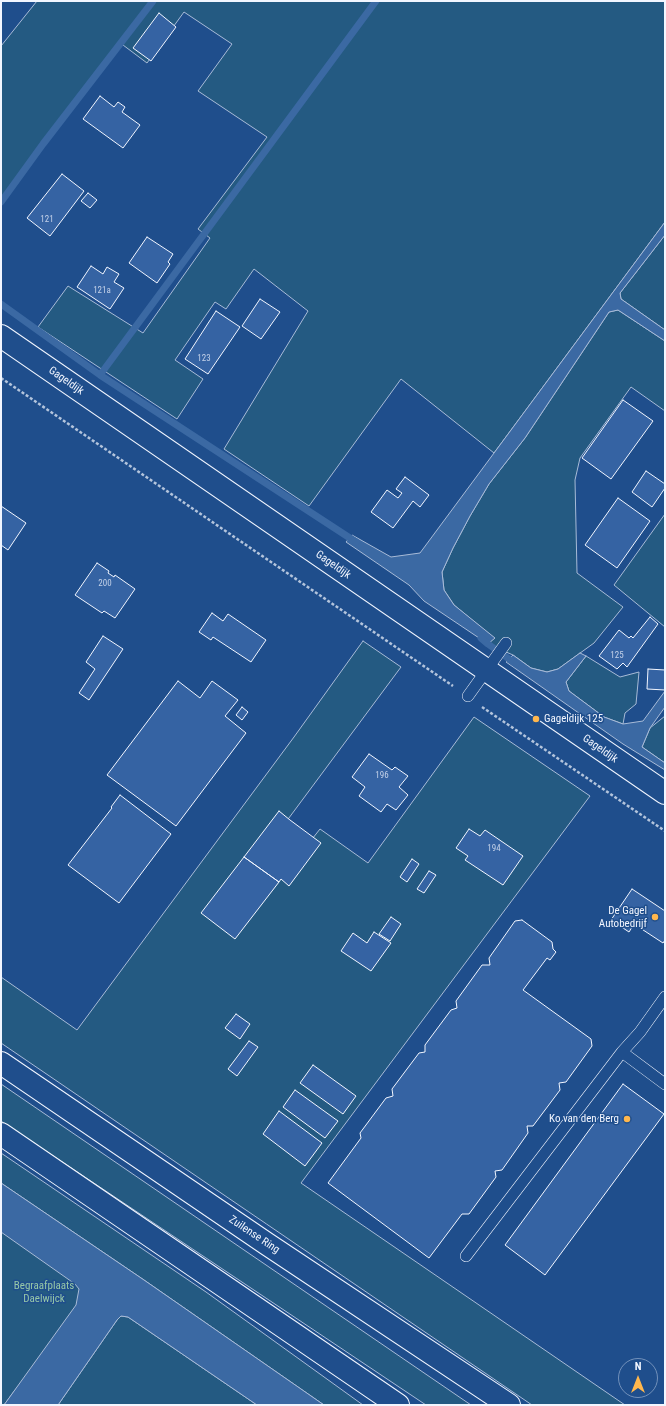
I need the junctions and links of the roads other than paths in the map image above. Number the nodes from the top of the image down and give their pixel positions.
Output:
1 (1, 336) edge
2 (506, 643) dead end
3 (491, 665) junction
4 (468, 696) road end
5 (665, 794) edge
6 (665, 997) edge
7 (622, 1052) junction
8 (1, 1064) edge
9 (665, 1084) edge
10 (1, 1134) edge
11 (466, 1256) dead end
12 (398, 1405) edge
13 (509, 1405) edge

1 - 3 main road, Gageldijk
2 - 3 lane
3 - 4 lane
3 - 5 main road, Gageldijk
6 - 7 lane
7 - 9 lane
7 - 11 lane
8 - 13 main road, Zuilense Ring
10 - 12 main road

